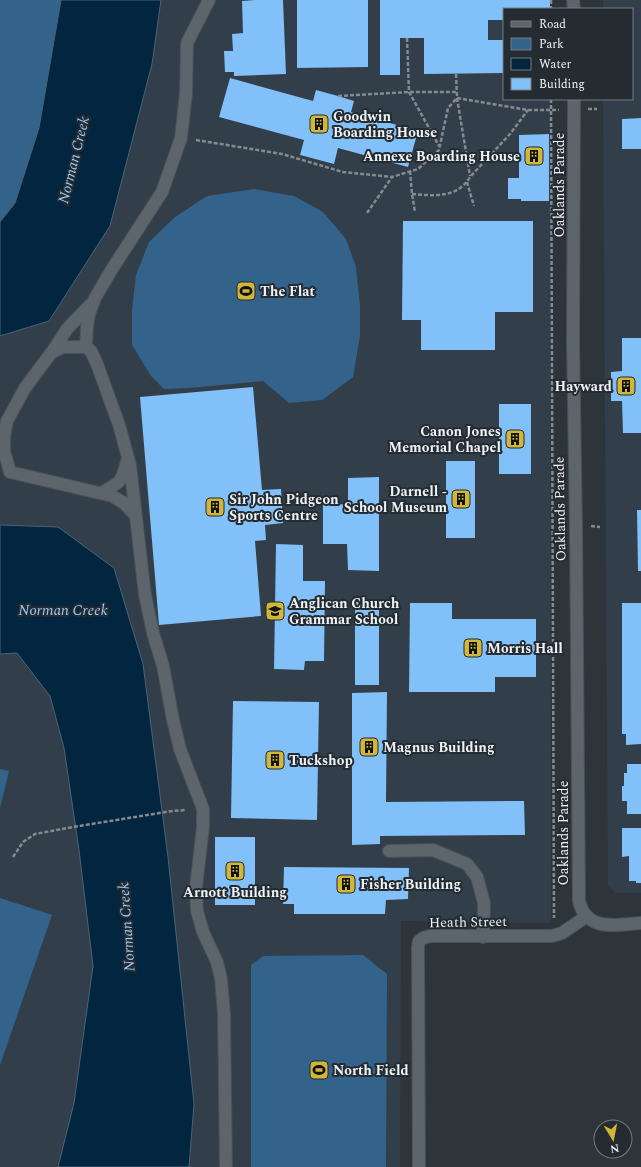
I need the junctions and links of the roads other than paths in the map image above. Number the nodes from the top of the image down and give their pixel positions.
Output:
1 (209, 0) edge
2 (574, 100) edge
3 (95, 298) junction
4 (86, 347) junction
5 (51, 353) junction
6 (2, 451) edge
7 (128, 458) junction
8 (5, 472) edge
9 (102, 493) junction
10 (136, 516) junction
11 (390, 851) dead end
12 (586, 916) junction
13 (641, 923) edge
14 (483, 937) junction
15 (226, 1167) edge
16 (419, 1167) edge

1 - 3 street
2 - 12 street, Oaklands Parade
3 - 4 street
3 - 5 street
4 - 5 street
4 - 7 street
5 - 6 street
6 - 8 street
7 - 9 street
7 - 10 street
8 - 9 street
9 - 10 street
10 - 15 street
11 - 14 street
12 - 13 street
12 - 14 street, Heath Street
14 - 16 street, Heath Street

